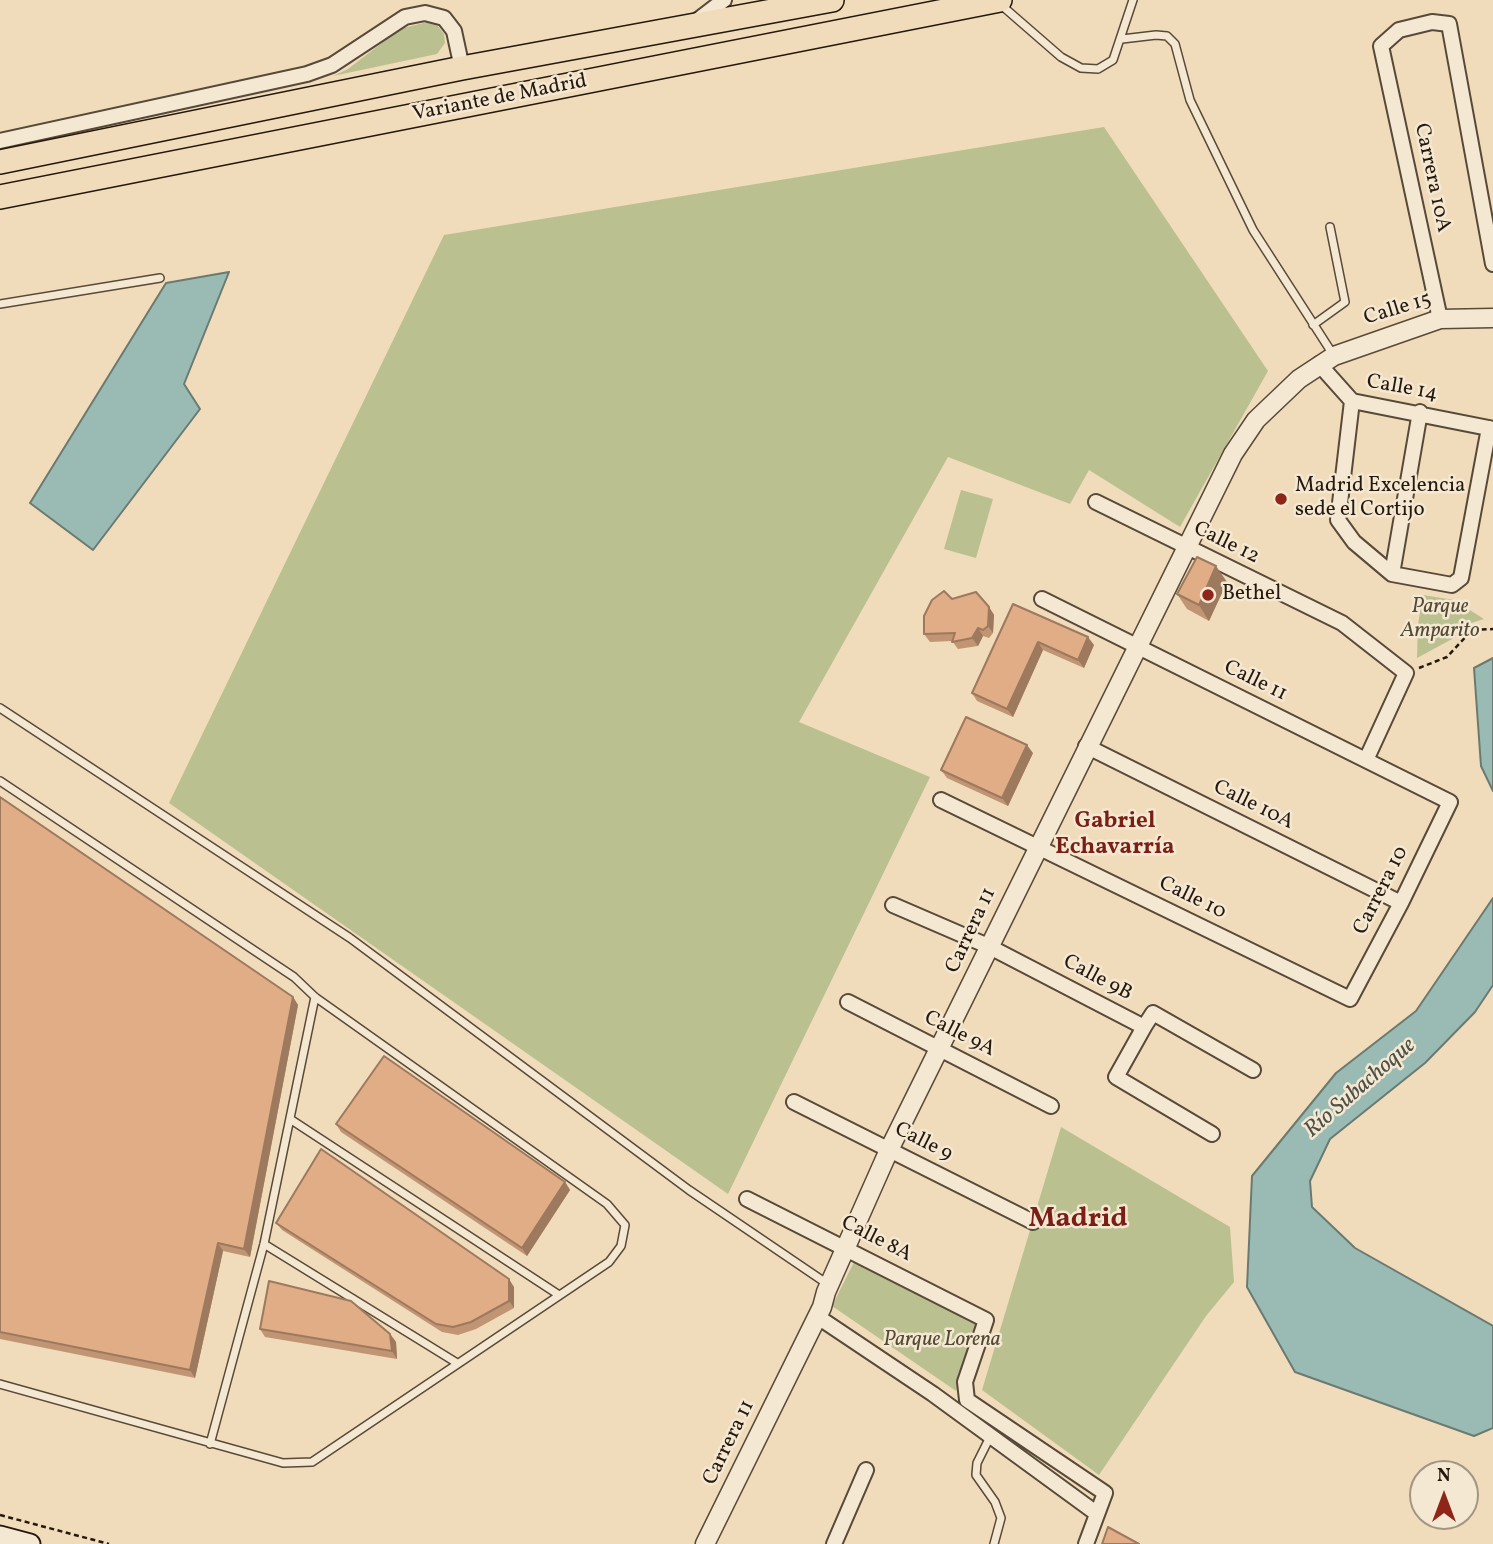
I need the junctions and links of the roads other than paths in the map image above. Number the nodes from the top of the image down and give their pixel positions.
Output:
1 (724, 0) edge
2 (832, 0) edge
3 (998, 0) edge
4 (1133, 0) edge
5 (686, 29) junction
6 (1122, 39) junction
7 (462, 68) junction
8 (0, 141) edge
9 (0, 162) edge
10 (0, 197) edge
11 (1330, 227) dead end
12 (1493, 264) edge
13 (160, 278) dead end
14 (0, 304) edge
15 (1493, 318) edge
16 (1440, 319) junction
17 (1313, 324) junction
18 (1326, 360) junction
19 (1352, 401) junction
20 (1420, 412) junction
21 (1491, 428) edge
22 (1096, 502) dead end
23 (1185, 548) junction
24 (1391, 574) junction
25 (1042, 599) dead end
26 (1136, 647) junction
27 (0, 708) edge
28 (1086, 746) junction
29 (1367, 760) junction
30 (0, 781) edge
31 (941, 800) dead end
32 (1450, 802) joint
33 (1037, 848) junction
34 (1401, 903) junction
35 (893, 905) dead end
36 (989, 946) junction
37 (315, 997) junction
38 (1350, 999) joint
39 (848, 1002) dead end
40 (1144, 1027) junction
41 (939, 1048) junction
42 (1252, 1070) dead end
43 (794, 1101) dead end
44 (1051, 1107) dead end
45 (290, 1119) junction
46 (1212, 1134) dead end
47 (889, 1150) junction
48 (747, 1199) dead end
49 (1033, 1222) dead end
50 (264, 1244) junction
51 (848, 1248) junction
52 (830, 1285) junction
53 (559, 1295) junction
54 (818, 1317) junction
55 (457, 1363) junction
56 (0, 1384) edge
57 (990, 1437) junction
58 (210, 1444) junction
59 (866, 1470) dead end
60 (1096, 1513) junction
61 (0, 1536) edge
62 (30, 1544) edge
63 (705, 1544) edge
64 (834, 1544) edge
65 (994, 1544) edge
66 (1086, 1544) edge

1 - 5 street
2 - 5 main road, Variante de Madrid
3 - 6 lane
3 - 10 main road, Variante de Madrid
4 - 6 lane
5 - 7 main road, Variante de Madrid
6 - 17 lane
7 - 8 street
7 - 9 main road, Variante de Madrid
11 - 17 lane
12 - 16 street, Carrera 10A
13 - 14 lane
15 - 16 street, Calle 15
16 - 18 street, Calle 15
17 - 18 lane
18 - 19 street, Calle 14
18 - 23 street, Carrera 11
19 - 20 street, Calle 14
19 - 24 street
20 - 21 street, Calle 14
20 - 24 street
21 - 24 street
22 - 23 street, Calle 12
23 - 26 street, Carrera 11
23 - 29 street, Calle 12
25 - 26 street, Calle 11
26 - 28 street, Carrera 11
26 - 29 street, Calle 11
27 - 52 lane
28 - 33 street, Carrera 11
28 - 34 street, Calle 10A
29 - 32 street, Calle 11
30 - 37 lane
31 - 33 street, Calle 10
32 - 34 street, Carrera 10
33 - 36 street, Carrera 11
33 - 38 street, Calle 10
34 - 38 street, Carrera 10
35 - 36 street, Calle 9B
36 - 40 street, Calle 9B
36 - 41 street, Carrera 11
37 - 45 lane
37 - 53 lane
39 - 41 street, Calle 9A
40 - 42 street, Calle 9B
40 - 46 street
41 - 44 street, Calle 9A
41 - 47 street, Carrera 11
43 - 47 street, Calle 9
45 - 50 lane
45 - 53 lane
47 - 49 street, Calle 9
47 - 51 street, Carrera 11
48 - 51 street, Calle 8A
50 - 55 lane
50 - 58 lane
51 - 52 street, Carrera 11
51 - 60 street, Calle 8A
52 - 54 street, Carrera 11
53 - 55 lane
54 - 57 street
54 - 63 street, Carrera 11
55 - 58 lane
56 - 58 lane
57 - 60 street
57 - 65 lane
59 - 64 street
60 - 66 street
61 - 62 main road

